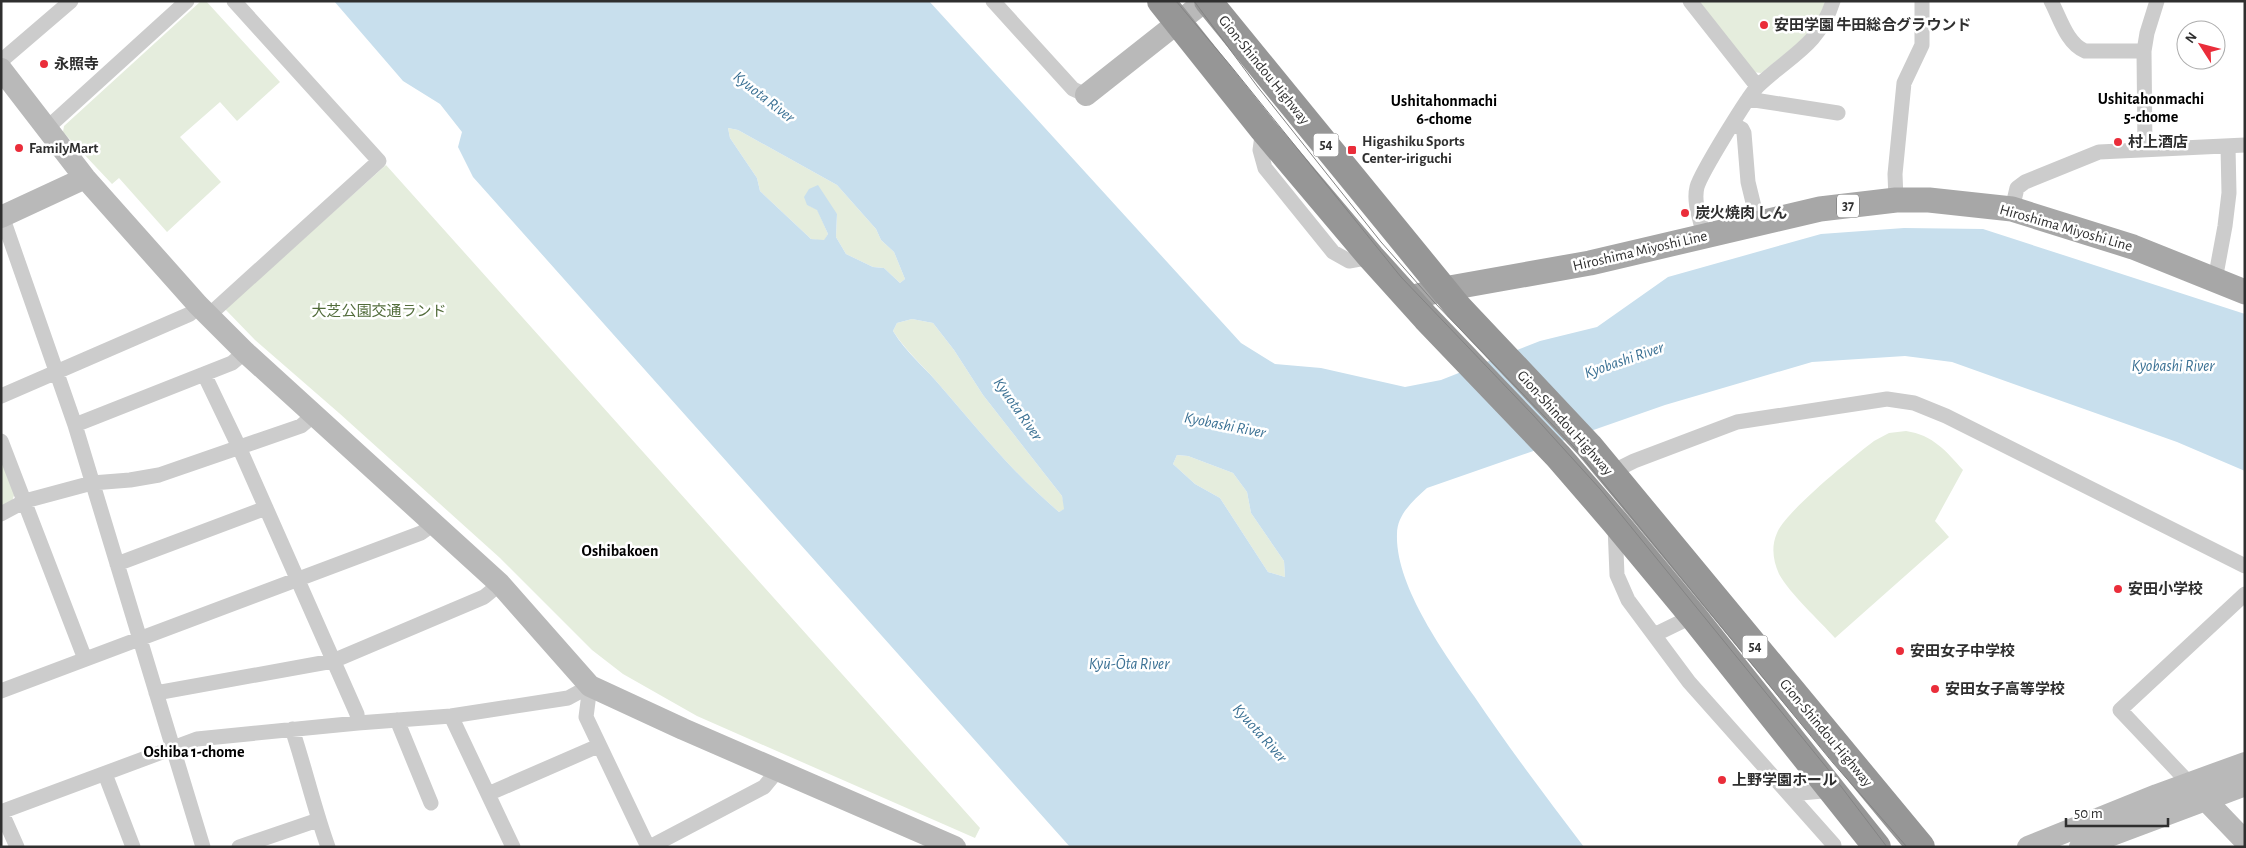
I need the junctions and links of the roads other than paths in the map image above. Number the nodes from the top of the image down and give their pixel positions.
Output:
1 (187, 1) edge
2 (234, 1) edge
3 (993, 1) edge
4 (1161, 1) edge
5 (1207, 1) edge
6 (1690, 1) edge
7 (1833, 1) edge
8 (1922, 1) edge
9 (2157, 1) edge
10 (2053, 2) edge
11 (62, 4) edge
12 (1178, 22) junction
13 (2144, 51) junction
14 (1, 62) edge
15 (5, 82) edge
16 (1757, 86) junction
17 (1086, 95) joint
18 (1748, 99) junction
19 (1838, 113) dead end
20 (1733, 124) junction
21 (46, 129) junction
22 (2245, 145) edge
23 (2228, 147) junction
24 (2145, 150) junction
25 (85, 178) junction
26 (1896, 200) junction
27 (2012, 209) junction
28 (2, 217) edge
29 (1758, 223) junction
30 (1704, 236) junction
31 (2215, 280) junction
32 (1444, 289) junction
33 (2245, 292) edge
34 (1410, 298) junction
35 (203, 310) junction
36 (245, 352) junction
37 (58, 372) junction
38 (204, 374) junction
39 (1, 396) edge
40 (314, 415) junction
41 (75, 425) junction
42 (1, 441) edge
43 (239, 447) junction
44 (1610, 473) junction
45 (92, 483) junction
46 (25, 501) junction
47 (266, 508) junction
48 (1, 514) edge
49 (1615, 522) junction
50 (435, 524) junction
51 (117, 564) junction
52 (2245, 566) edge
53 (296, 579) junction
54 (500, 584) junction
55 (2245, 594) edge
56 (1693, 616) junction
57 (1654, 636) junction
58 (139, 639) junction
59 (84, 659) junction
60 (333, 660) junction
61 (590, 686) junction
62 (1, 691) edge
63 (156, 693) junction
64 (451, 716) junction
65 (396, 720) junction
66 (358, 723) junction
67 (292, 729) junction
68 (598, 746) junction
69 (172, 748) junction
70 (2245, 764) edge
71 (778, 770) junction
72 (105, 774) junction
73 (2189, 783) junction
74 (2245, 785) edge
75 (1785, 789) junction
76 (1833, 790) junction
77 (488, 794) junction
78 (2205, 800) junction
79 (431, 803) dead end
80 (1, 812) edge
81 (318, 820) junction
82 (2245, 841) edge
83 (1834, 846) dead end
84 (17, 847) edge
85 (133, 847) edge
86 (204, 847) edge
87 (239, 847) edge
88 (328, 847) edge
89 (513, 847) edge
90 (649, 847) edge
91 (955, 847) edge
92 (1878, 847) edge
93 (1921, 847) edge
94 (2028, 847) edge
95 (2080, 847) edge

1 - 21 street
2 - 35 street
3 - 17 street
4 - 12 highway, 54
5 - 12 street
5 - 32 highway, Gion-Shindou Highway / 54
6 - 16 street
7 - 16 street
8 - 26 street
9 - 13 street
10 - 13 street
11 - 14 street
12 - 17 street
12 - 34 highway, 54
13 - 24 street
15 - 21 street
16 - 18 street
18 - 19 street
18 - 20 street
20 - 29 street
20 - 30 street
21 - 25 street
22 - 23 street
23 - 24 street
23 - 31 street
24 - 27 street
25 - 28 street
25 - 35 street
26 - 27 main road, Hiroshima Miyoshi Line / 37
26 - 29 main road, Hiroshima Miyoshi Line / 37
27 - 31 main road, Hiroshima Miyoshi Line / 37
28 - 37 street
29 - 30 main road, Hiroshima Miyoshi Line / 37
30 - 32 main road, Hiroshima Miyoshi Line / 37
31 - 33 main road, Hiroshima Miyoshi Line / 37
32 - 34 main road, Hiroshima Miyoshi Line / 37
32 - 44 highway, Gion-Shindou Highway / 54
34 - 49 highway, Gion-Shindou Highway / 54
35 - 36 street
35 - 37 street
36 - 38 street
36 - 40 street
37 - 39 street
37 - 41 street
38 - 41 street
38 - 43 street
40 - 43 street
40 - 50 street
41 - 45 street
42 - 46 street
43 - 45 street
43 - 47 street
44 - 52 street
44 - 93 highway, Gion-Shindou Highway / 54
45 - 46 street
45 - 51 street
46 - 48 street
46 - 59 street
47 - 51 street
47 - 53 street
49 - 56 highway, Gion-Shindou Highway / 54
49 - 57 street
50 - 53 street
50 - 54 street
51 - 58 street
53 - 58 street
53 - 60 street
54 - 60 street
54 - 61 street
55 - 73 street
56 - 57 street
56 - 76 highway, Gion-Shindou Highway / 54
57 - 75 street
58 - 59 street
58 - 63 street
59 - 62 street
60 - 63 street
60 - 66 street
61 - 64 street
61 - 68 street
61 - 71 street
63 - 69 street
64 - 65 street
64 - 77 street
65 - 66 street
65 - 79 street
66 - 67 street
67 - 69 street
67 - 81 street
68 - 77 street
68 - 90 street
69 - 72 street
69 - 86 street
70 - 73 street
71 - 90 street
71 - 91 street
72 - 80 street
72 - 85 street
73 - 78 street
73 - 94 street
74 - 78 street
75 - 76 street
75 - 83 street
76 - 92 highway, Gion-Shindou Highway / 54
77 - 89 street
78 - 82 street
78 - 95 street
80 - 84 street
81 - 87 street
81 - 88 street

